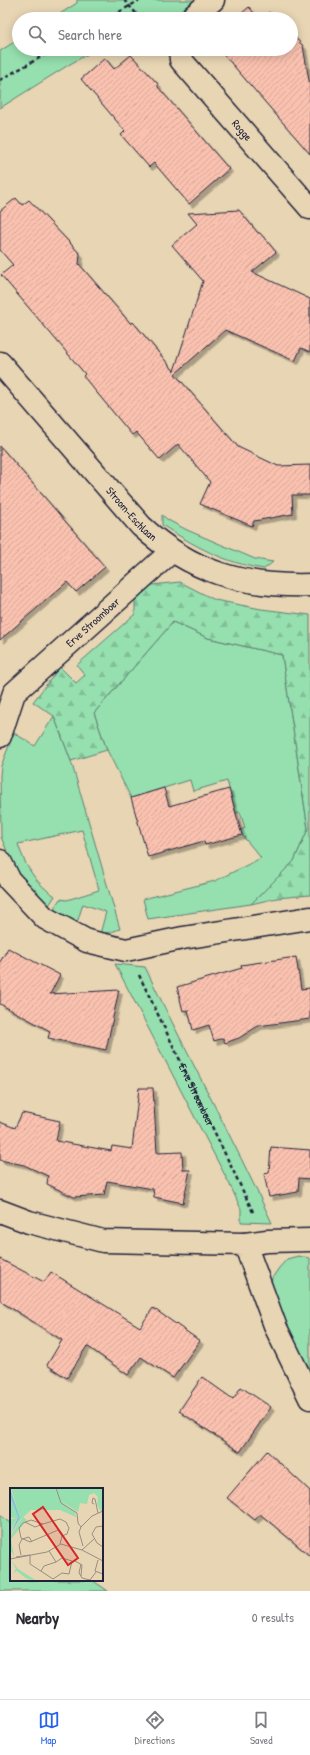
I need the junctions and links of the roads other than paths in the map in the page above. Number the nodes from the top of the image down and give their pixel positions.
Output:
1 (213, 0) edge
2 (198, 12) edge
3 (181, 56) edge
4 (310, 208) edge
5 (0, 363) edge
6 (172, 551) junction
7 (310, 585) edge
8 (7, 691) edge
9 (0, 736) edge
10 (0, 861) edge
11 (310, 918) edge
12 (0, 1211) edge
13 (310, 1240) edge
14 (245, 1244) junction
15 (310, 1398) edge

1 - 2 street
3 - 4 street, Rogge
5 - 6 street, Stroom-Eschlaan
6 - 7 street, Stroom-Eschlaan
6 - 8 street, Erve Stroomboer
8 - 9 street, Erve Stroomboer
10 - 11 street
12 - 14 street
13 - 14 street
14 - 15 street

